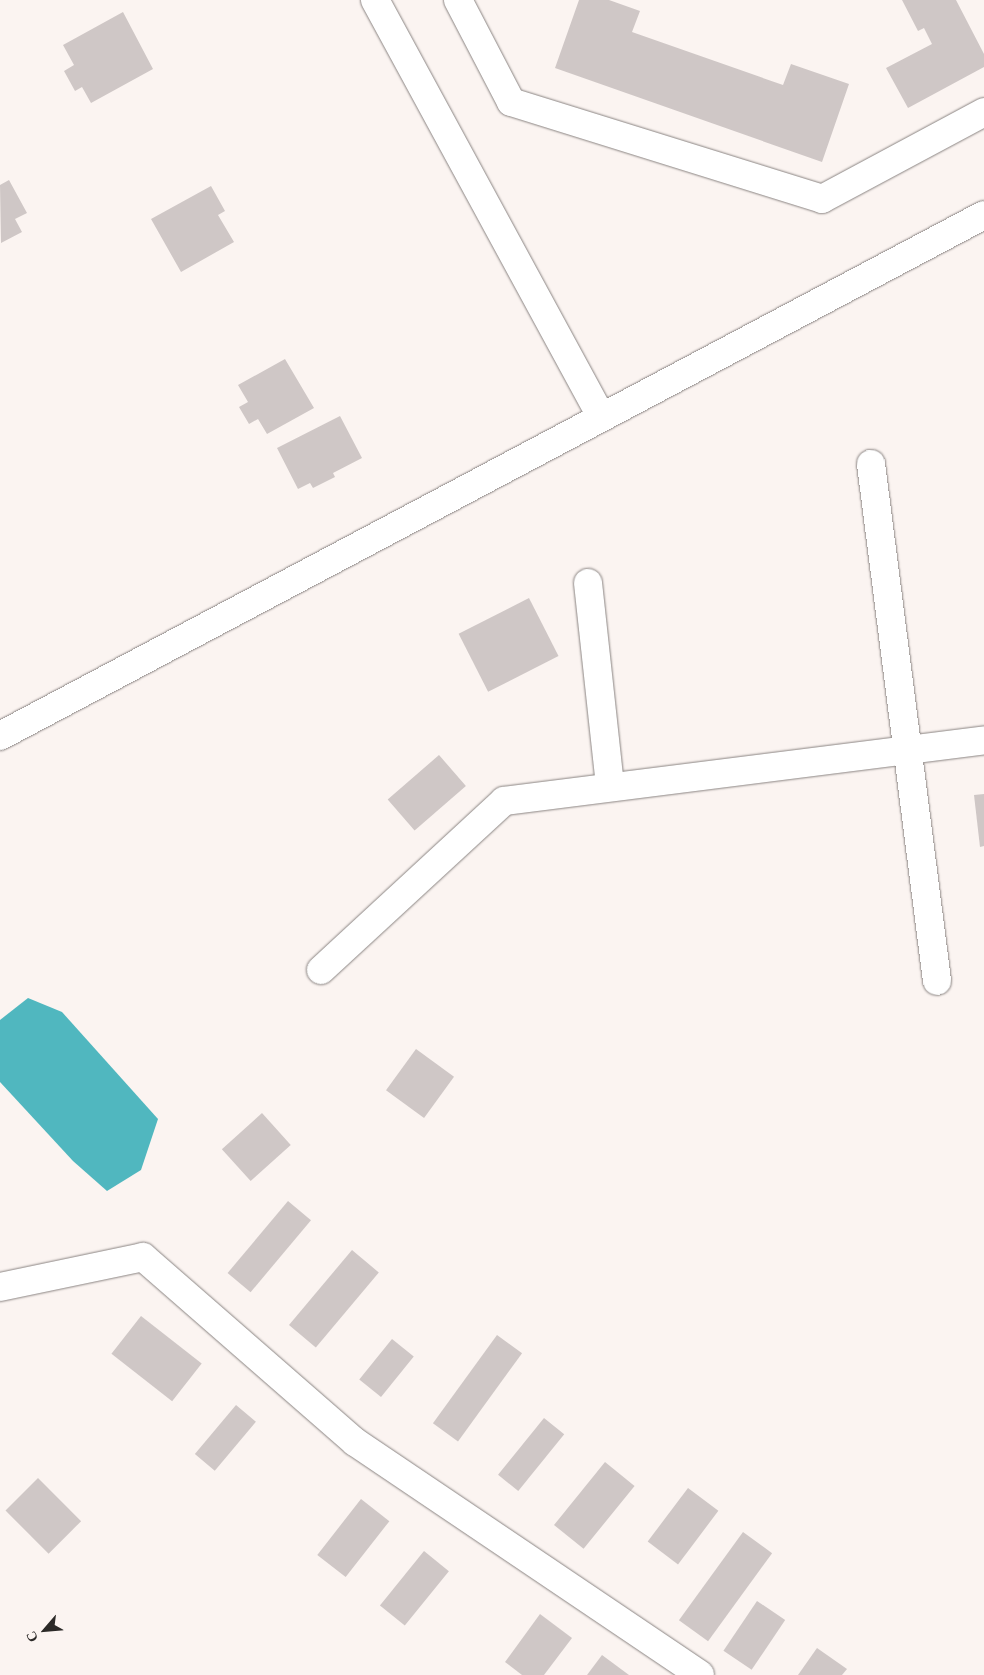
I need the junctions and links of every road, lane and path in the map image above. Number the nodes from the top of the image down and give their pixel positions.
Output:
1 (375, 0) edge
2 (458, 0) edge
3 (984, 112) edge
4 (984, 215) edge
5 (601, 417) junction
6 (872, 464) dead end
7 (588, 583) dead end
8 (0, 736) edge
9 (984, 740) edge
10 (908, 751) junction
11 (610, 787) junction
12 (321, 970) dead end
13 (937, 980) dead end
14 (0, 1287) edge
15 (700, 1675) edge

1 - 5 street
2 - 3 street
4 - 5 street
5 - 8 street
6 - 10 street
7 - 11 street
9 - 10 street
10 - 11 street
10 - 13 street
11 - 12 street
14 - 15 street

